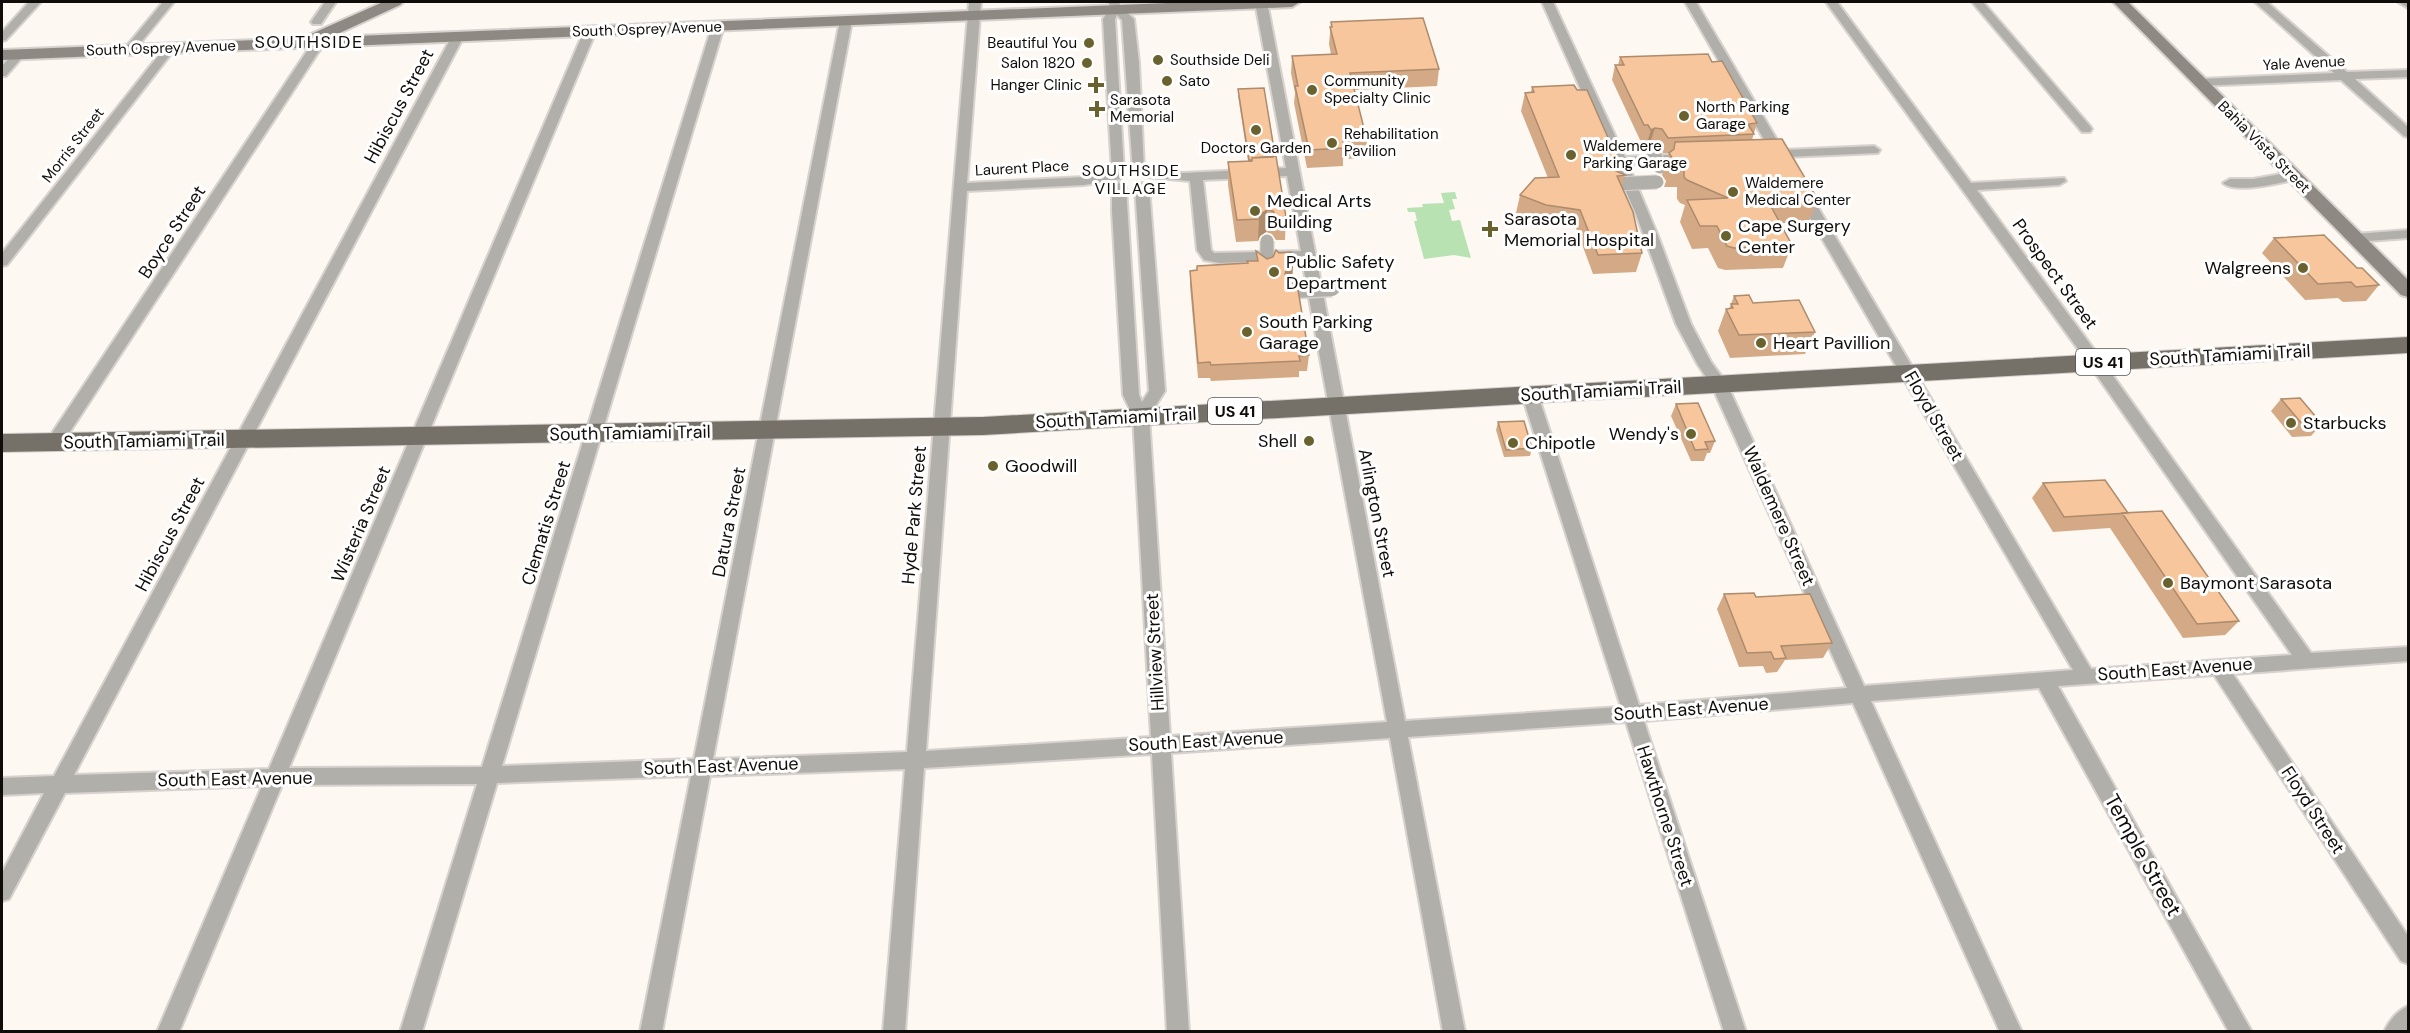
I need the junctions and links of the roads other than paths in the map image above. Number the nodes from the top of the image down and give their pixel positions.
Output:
1 (34, 2) edge
2 (168, 2) edge
3 (330, 2) edge
4 (395, 2) edge
5 (1261, 2) edge
6 (1292, 2) edge
7 (1547, 2) edge
8 (1690, 2) edge
9 (1832, 2) edge
10 (1977, 2) edge
11 (2120, 2) edge
12 (2261, 2) edge
13 (2404, 2) edge
14 (1115, 5) edge
15 (2409, 5) edge
16 (975, 7) edge
17 (317, 21) dead end
18 (846, 21) junction
19 (718, 26) junction
20 (590, 31) junction
21 (458, 36) junction
22 (2, 38) edge
23 (314, 42) junction
24 (170, 48) junction
25 (129, 50) junction
26 (19, 54) junction
27 (2, 55) edge
28 (2, 73) edge
29 (2409, 74) edge
30 (2345, 76) junction
31 (2201, 83) junction
32 (2086, 129) dead end
33 (2409, 133) edge
34 (1874, 150) dead end
35 (1653, 151) dead end
36 (1779, 154) junction
37 (1758, 155) edge
38 (1705, 157) edge
39 (1620, 160) junction
40 (1660, 166) dead end
41 (1293, 172) junction
42 (1190, 176) junction
43 (2292, 176) junction
44 (1144, 178) junction
45 (1117, 180) junction
46 (2059, 181) dead end
47 (1657, 182) dead end
48 (2230, 183) dead end
49 (1616, 184) edge
50 (961, 187) junction
51 (1967, 187) junction
52 (2409, 234) edge
53 (2355, 238) junction
54 (1267, 241) dead end
55 (1308, 255) junction
56 (2, 262) edge
57 (1267, 266) edge
58 (1332, 288) dead end
59 (1294, 290) edge
60 (2409, 291) edge
61 (2409, 345) edge
62 (2096, 363) junction
63 (1910, 374) junction
64 (1719, 384) junction
65 (1530, 395) junction
66 (1336, 406) junction
67 (1141, 416) junction
68 (940, 427) junction
69 (767, 431) junction
70 (593, 434) junction
71 (419, 436) junction
72 (243, 440) junction
73 (2, 443) edge
74 (54, 443) junction
75 (2409, 654) edge
76 (2305, 659) junction
77 (2218, 666) junction
78 (2085, 675) junction
79 (2044, 679) junction
80 (1859, 694) junction
81 (1632, 714) junction
82 (1397, 729) junction
83 (1160, 743) junction
84 (914, 759) junction
85 (702, 766) junction
86 (489, 775) junction
87 (275, 777) junction
88 (60, 783) junction
89 (2, 786) edge
90 (2, 892) edge
91 (2409, 954) edge
92 (2409, 1017) edge
93 (168, 1032) edge
94 (411, 1032) edge
95 (651, 1032) edge
96 (894, 1032) edge
97 (1178, 1032) edge
98 (1454, 1032) edge
99 (1735, 1032) edge
100 (2011, 1032) edge
101 (2241, 1032) edge
102 (2395, 1032) edge

1 - 22 street
2 - 25 street
3 - 17 street
4 - 23 street
5 - 6 street, South Osprey Avenue
5 - 14 street, South Osprey Avenue
5 - 41 street, Arlington Street
7 - 39 street, Waldemere Street
8 - 36 street, Floyd Street
9 - 51 street, Prospect Street
10 - 32 street
11 - 31 street, Bahia Vista Street
12 - 30 street
13 - 15 street
14 - 16 street, South Osprey Avenue
14 - 44 street
14 - 45 street, Hillview Street
16 - 18 street, South Osprey Avenue
16 - 50 street, Hyde Park Street
18 - 19 street, South Osprey Avenue
18 - 69 street, Datura Street
19 - 20 street, South Osprey Avenue
19 - 70 street, Clematis Street
20 - 21 street, South Osprey Avenue
20 - 71 street, Wisteria Street
21 - 23 street, South Osprey Avenue
21 - 72 street, Hibiscus Street
23 - 24 street, South Osprey Avenue
23 - 74 street, Boyce Street
24 - 25 street, South Osprey Avenue
24 - 56 street, Morris Street
25 - 26 street, South Osprey Avenue
26 - 27 street, South Osprey Avenue
26 - 28 street
29 - 30 street, Yale Avenue
30 - 31 street, Yale Avenue
30 - 33 street
31 - 43 street, Bahia Vista Street
34 - 36 street
35 - 40 street, bridge
36 - 37 street
36 - 63 street, Floyd Street
38 - 39 street
39 - 64 street, Waldemere Street
41 - 42 street, Laurent Place
41 - 55 street, Arlington Street
42 - 44 street, Laurent Place
42 - 55 street
43 - 48 street
43 - 53 street, Bahia Vista Street
44 - 45 street, Laurent Place
44 - 45 street, Laurent Place
44 - 67 street
45 - 50 street, Laurent Place
45 - 67 street, Hillview Street
46 - 51 street
47 - 49 street, bridge
50 - 68 street, Hyde Park Street
51 - 62 street, Prospect Street
52 - 53 street
53 - 60 street, Bahia Vista Street
54 - 57 street, bridge
55 - 66 street, Arlington Street
58 - 59 street, bridge
61 - 62 main road, South Tamiami Trail / US 41
62 - 63 main road, South Tamiami Trail / US 41
62 - 76 street, Prospect Street
63 - 64 main road, South Tamiami Trail / US 41
63 - 78 street, Floyd Street
64 - 65 main road, South Tamiami Trail / US 41
64 - 80 street, Waldemere Street
65 - 66 main road, South Tamiami Trail / US 41
65 - 81 street, Hawthorne Street
66 - 67 main road, South Tamiami Trail / US 41
66 - 82 street, Arlington Street
67 - 68 main road, South Tamiami Trail / US 41
67 - 83 street, Hillview Street
68 - 69 main road, South Tamiami Trail / US 41
68 - 84 street, Hyde Park Street
69 - 70 main road, South Tamiami Trail
69 - 85 street, Datura Street
70 - 71 main road, South Tamiami Trail
70 - 86 street, Clematis Street
71 - 72 main road, South Tamiami Trail
71 - 87 street, Wisteria Street
72 - 74 main road, South Tamiami Trail
72 - 88 street, Hibiscus Street
73 - 74 main road, South Tamiami Trail
75 - 76 street, South East Avenue
76 - 77 street, South East Avenue
77 - 78 street, South East Avenue
77 - 91 street, Floyd Street
78 - 79 street, South East Avenue
79 - 80 street, South East Avenue
79 - 101 street, Temple Street
80 - 81 street, South East Avenue
80 - 100 street, Waldemere Street
81 - 82 street, South East Avenue
81 - 99 street, Hawthorne Street
82 - 83 street, South East Avenue
82 - 98 street, Arlington Street
83 - 84 street, South East Avenue
83 - 97 street, Hillview Street
84 - 85 street, South East Avenue
84 - 96 street, Hyde Park Street
85 - 86 street, South East Avenue
85 - 95 street, Datura Street
86 - 87 street, South East Avenue
86 - 94 street, Clematis Street
87 - 88 street, South East Avenue
87 - 93 street, Wisteria Street
88 - 89 street, South East Avenue
88 - 90 street, Hibiscus Street
92 - 102 street

